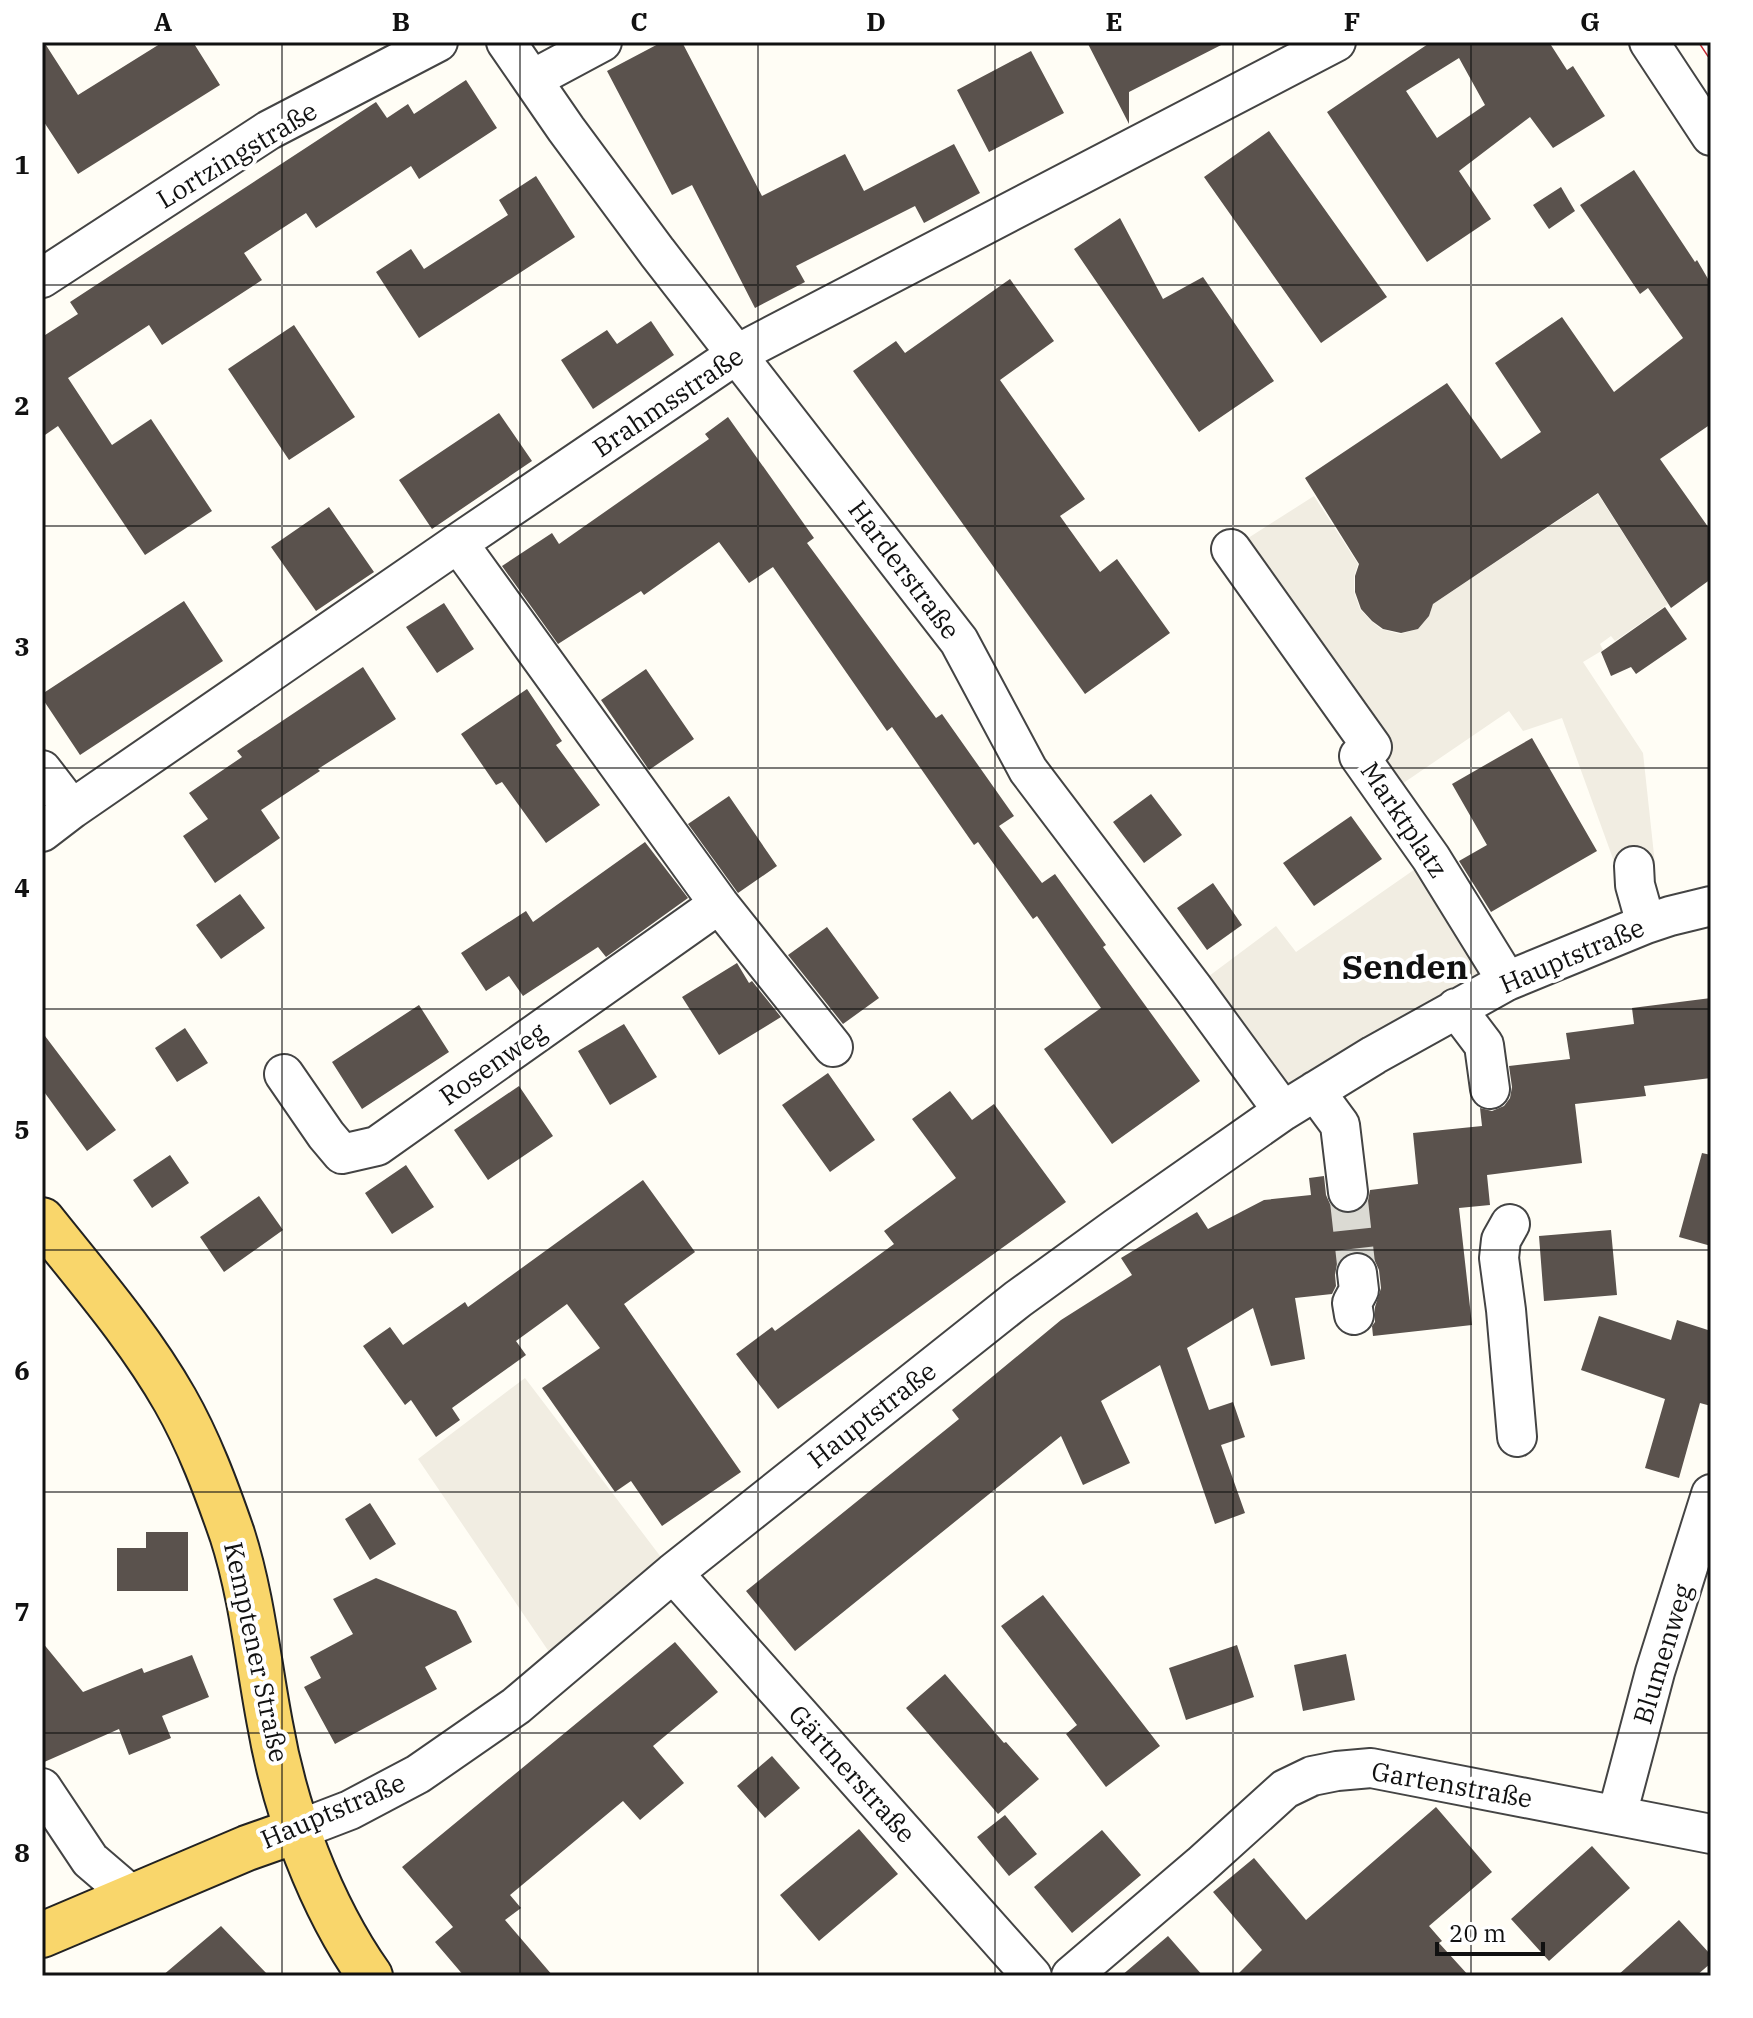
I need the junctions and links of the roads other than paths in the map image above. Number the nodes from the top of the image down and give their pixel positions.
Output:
1 (438, 42) edge
2 (506, 42) edge
3 (602, 42) edge
4 (1336, 42) edge
5 (1649, 42) edge
6 (533, 79) junction
7 (1711, 136) edge
8 (42, 278) edge
9 (737, 354) junction
10 (458, 543) junction
11 (1231, 549) dead end
12 (42, 770) edge
13 (57, 821) edge
14 (1634, 866) dead end
15 (719, 904) junction
16 (1711, 906) edge
17 (1646, 924) junction
18 (1507, 981) junction
19 (1456, 1008) junction
20 (833, 1047) dead end
21 (284, 1074) dead end
22 (1490, 1089) dead end
23 (1315, 1091) junction
24 (1283, 1111) junction
25 (1348, 1192) tunnel mouth
26 (42, 1220) edge
27 (1510, 1224) dead end
28 (1357, 1273) tunnel mouth
29 (1354, 1315) dead end
30 (1517, 1437) dead end
31 (1711, 1494) edge
32 (673, 1573) junction
33 (42, 1788) edge
34 (1617, 1815) junction
35 (298, 1830) junction
36 (1711, 1834) edge
37 (132, 1896) junction
38 (42, 1935) edge
39 (370, 1976) edge
40 (1032, 1976) edge
41 (1071, 1976) edge

1 - 8 street, Lortzingstraße
2 - 6 street, Harderstraße
3 - 6 street
4 - 9 street, Brahmsstraße
5 - 7 street
6 - 9 street, Harderstraße
9 - 10 street, Brahmsstraße
9 - 24 street, Harderstraße
10 - 13 street, Brahmsstraße
10 - 15 street
11 - 18 street, Marktplatz
12 - 13 street
14 - 17 street
15 - 20 street
15 - 21 street, Rosenweg
16 - 17 street, Hauptstraße
17 - 18 street, Hauptstraße
18 - 19 street, Hauptstraße
19 - 22 street
19 - 23 street, Hauptstraße
23 - 24 street, Hauptstraße
23 - 25 street
24 - 32 street, Hauptstraße
26 - 35 main road, Kemptener Straße
27 - 30 street
28 - 29 street
31 - 34 street, Blumenweg
32 - 35 street, Hauptstraße
32 - 40 street, Gärtnerstraße
33 - 37 street
34 - 36 street, Gartenstraße
34 - 41 street, Gartenstraße
35 - 37 main road, Hauptstraße
35 - 39 main road, Kemptener Straße
37 - 38 main road, Hauptstraße

